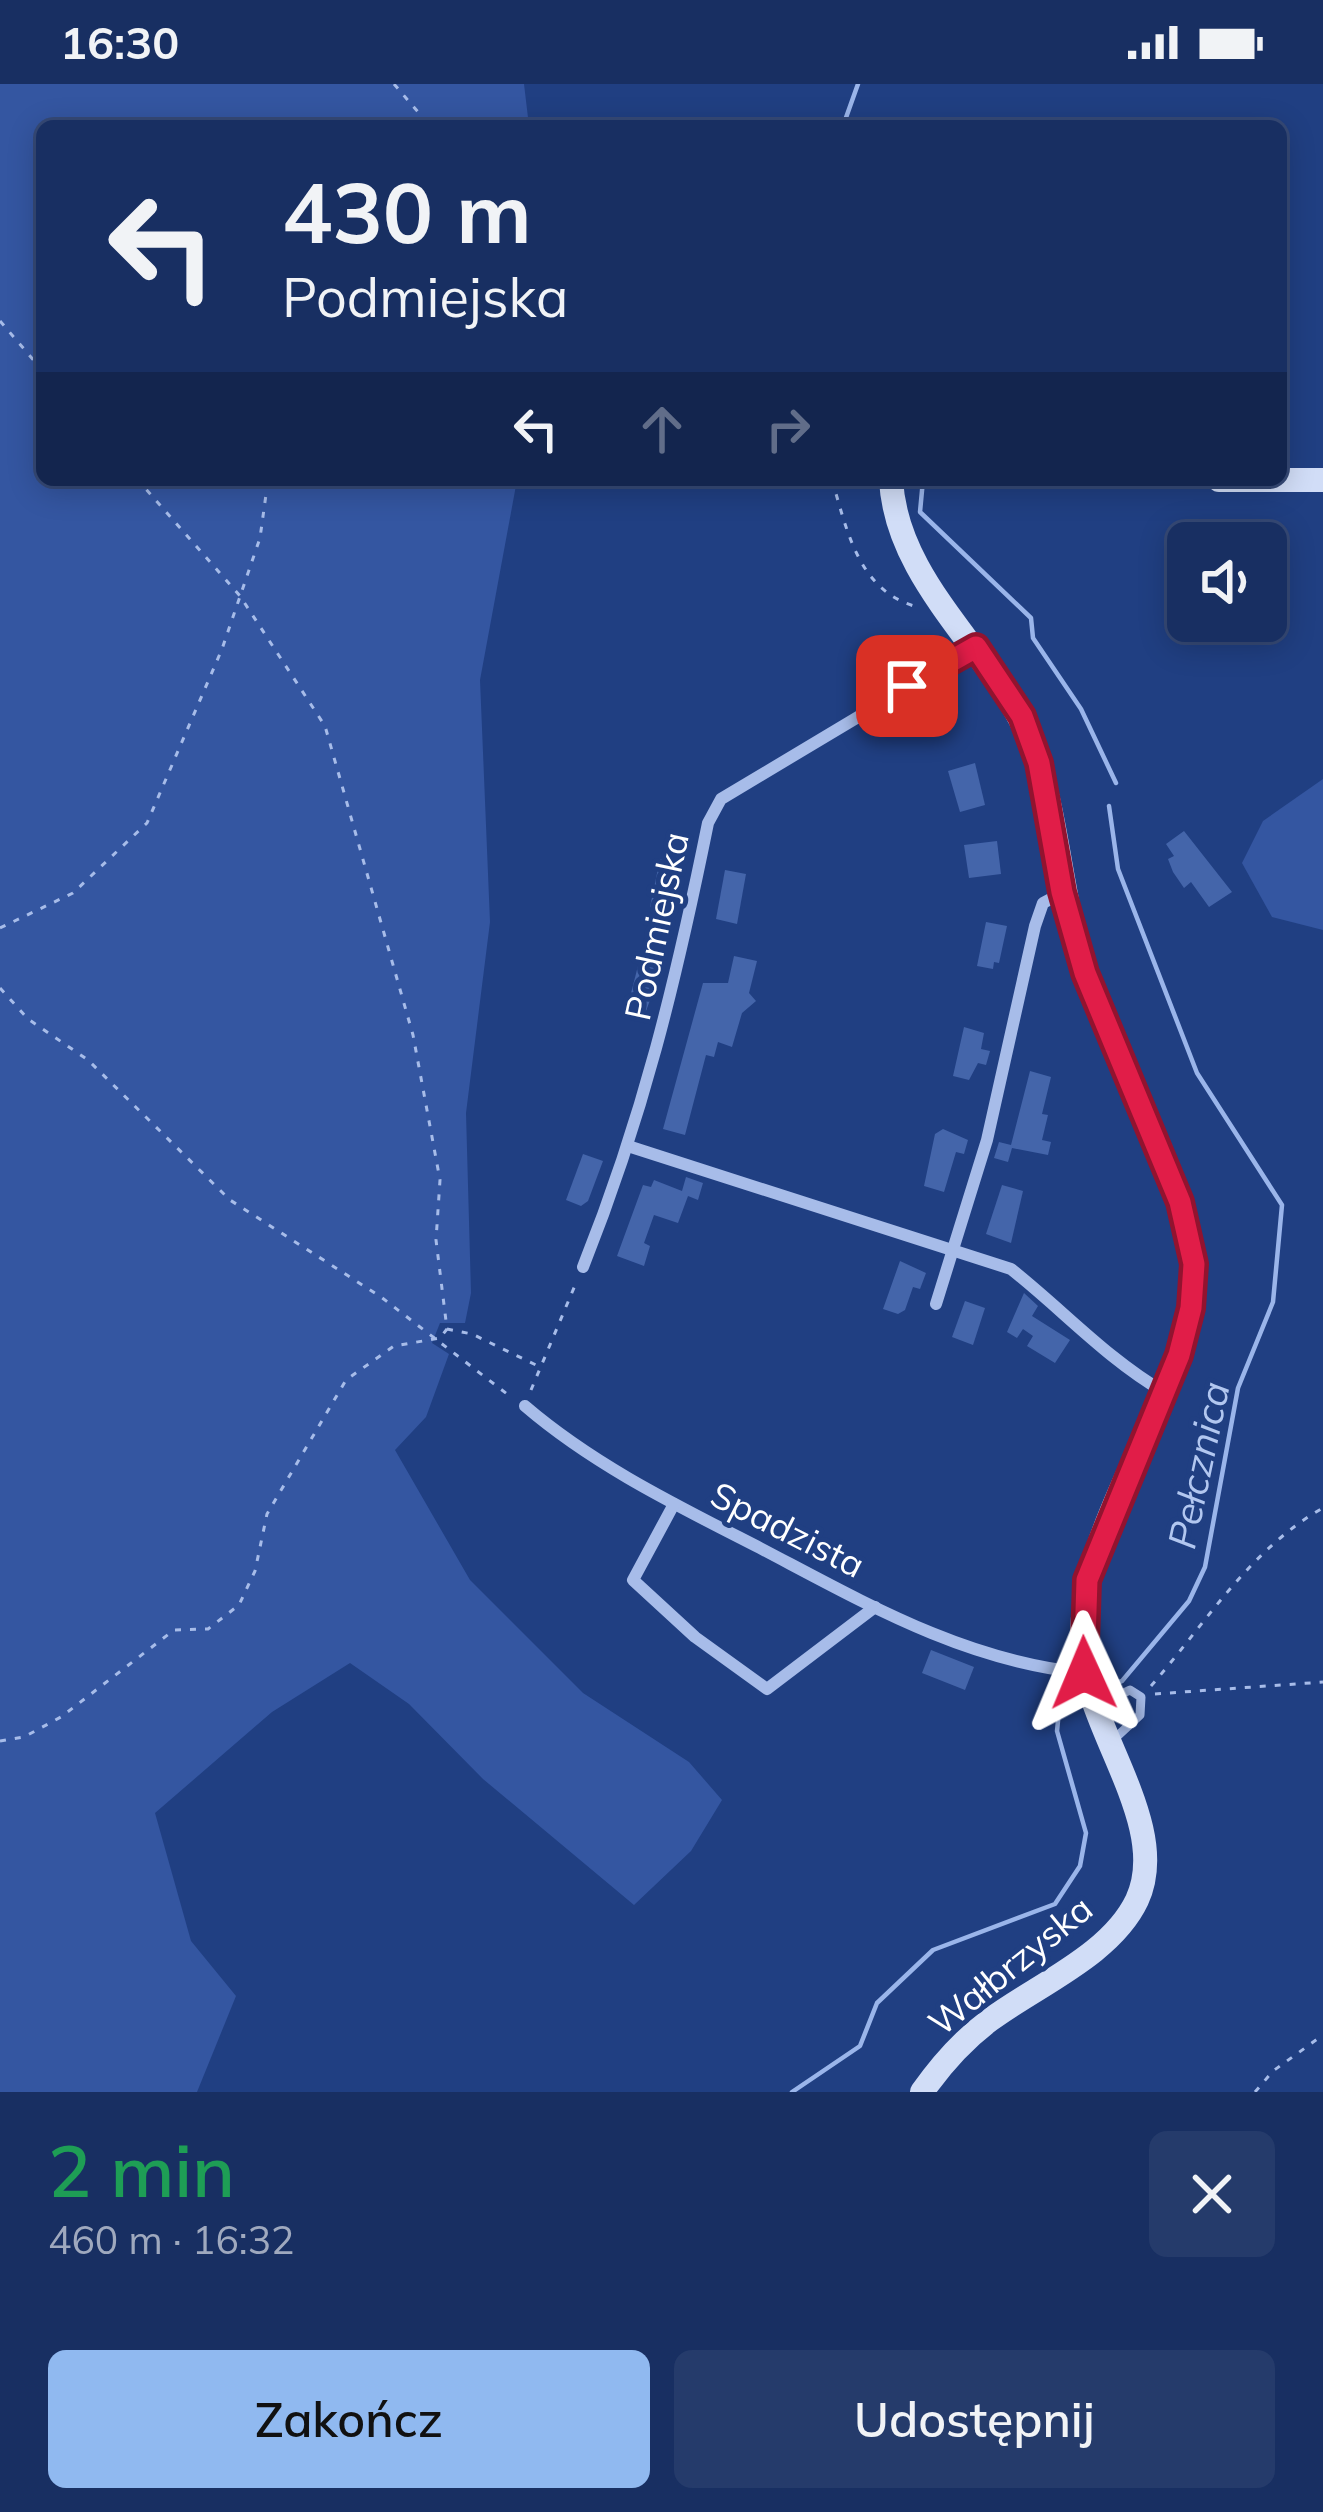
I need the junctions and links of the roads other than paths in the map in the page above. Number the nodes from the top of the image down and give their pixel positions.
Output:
1 (1287, 480) edge
2 (1323, 480) edge
3 (892, 486) edge
4 (976, 647) junction
5 (1062, 892) junction
6 (631, 1147) junction
7 (956, 1248) junction
8 (583, 1267) road end
9 (936, 1304) dead end
10 (1165, 1393) junction
11 (525, 1406) road end
12 (674, 1504) junction
13 (875, 1607) junction
14 (1089, 1691) junction
15 (1108, 1745) junction
16 (922, 2092) edge

1 - 2 main road
3 - 4 main road, Wałbrzyska
4 - 5 main road, Wałbrzyska
4 - 6 street, Podmiejska
5 - 7 street
5 - 10 main road, Wałbrzyska
6 - 7 street
6 - 8 street, Podmiejska
7 - 9 street
7 - 10 street
10 - 14 main road, Wałbrzyska
11 - 12 street, Spadzista
12 - 13 street, Spadzista
12 - 13 street, Spadzista
13 - 14 street, Spadzista
14 - 15 main road, Wałbrzyska
14 - 15 lane
15 - 16 main road, Wałbrzyska

